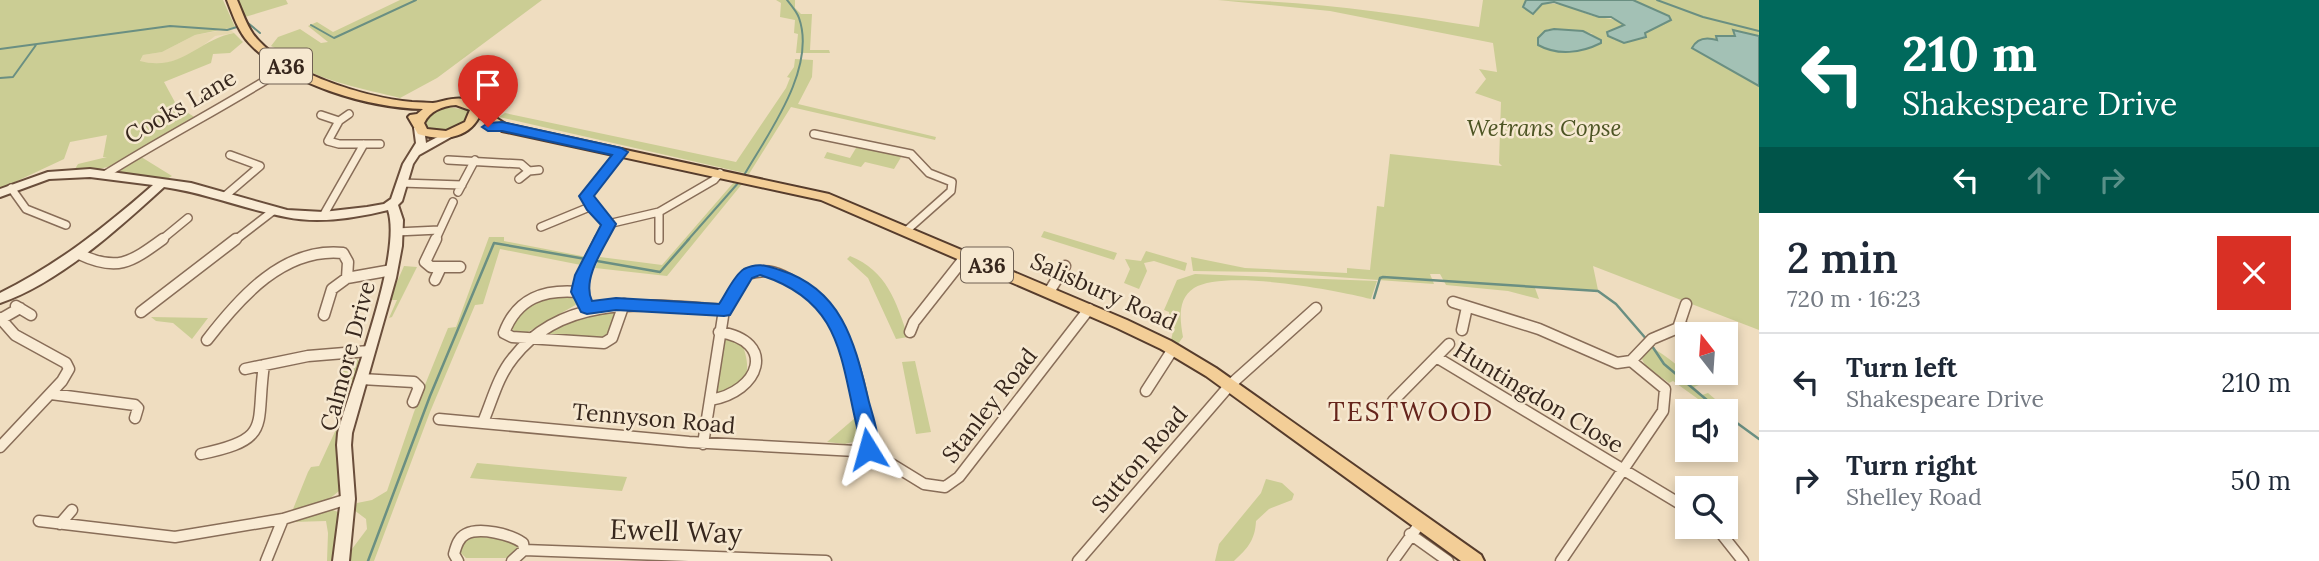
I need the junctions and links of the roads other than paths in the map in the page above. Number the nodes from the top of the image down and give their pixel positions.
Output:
1 (232, 0) edge
2 (275, 73) dead end
3 (401, 104) junction
4 (435, 106) junction
5 (475, 111) junction
6 (349, 114) dead end
7 (321, 115) dead end
8 (340, 121) junction
9 (419, 126) junction
10 (502, 127) junction
11 (458, 131) junction
12 (814, 134) dead end
13 (364, 144) junction
14 (380, 144) dead end
15 (621, 152) junction
16 (416, 153) junction
17 (230, 155) dead end
18 (448, 160) dead end
19 (475, 160) junction
20 (540, 170) dead end
21 (529, 171) junction
22 (720, 173) junction
23 (106, 174) junction
24 (519, 180) dead end
25 (163, 182) junction
26 (401, 183) junction
27 (5, 190) edge
28 (225, 196) junction
29 (453, 202) dead end
30 (392, 205) junction
31 (592, 206) junction
32 (273, 211) junction
33 (659, 212) junction
34 (323, 216) junction
35 (188, 218) dead end
36 (608, 224) junction
37 (66, 225) dead end
38 (541, 227) dead end
39 (439, 230) junction
40 (906, 231) junction
41 (396, 232) junction
42 (659, 240) dead end
43 (79, 254) junction
44 (966, 256) junction
45 (1065, 266) dead end
46 (441, 267) junction
47 (460, 267) dead end
48 (392, 270) junction
49 (347, 278) junction
50 (435, 280) dead end
51 (579, 292) junction
52 (1049, 292) junction
53 (0, 298) edge
54 (1453, 302) dead end
55 (624, 304) junction
56 (1686, 304) dead end
57 (145, 306) dead end
58 (1316, 307) dead end
59 (1467, 307) junction
60 (587, 308) junction
61 (1089, 309) junction
62 (724, 310) junction
63 (31, 315) dead end
64 (324, 315) dead end
65 (1, 318) edge
66 (1681, 322) edge
67 (1675, 327) edge
68 (1462, 330) dead end
69 (10, 331) junction
70 (719, 332) junction
71 (909, 332) dead end
72 (0, 337) edge
73 (530, 339) junction
74 (207, 341) dead end
75 (1449, 344) dead end
76 (1173, 349) junction
77 (369, 351) junction
78 (1436, 357) junction
79 (1632, 360) junction
80 (264, 365) junction
81 (245, 369) dead end
82 (361, 379) junction
83 (1230, 385) junction
84 (1146, 391) dead end
85 (51, 394) junction
86 (710, 400) junction
87 (1393, 401) dead end
88 (413, 402) dead end
89 (135, 418) dead end
90 (439, 419) dead end
91 (482, 422) junction
92 (704, 443) junction
93 (0, 447) edge
94 (867, 453) junction
95 (201, 454) dead end
96 (1622, 470) junction
97 (348, 499) junction
98 (1675, 501) edge
99 (72, 510) dead end
100 (283, 519) junction
101 (39, 521) dead end
102 (61, 524) junction
103 (1415, 528) junction
104 (1728, 539) edge
105 (524, 550) junction
106 (267, 561) edge
107 (341, 561) edge
108 (458, 561) edge
109 (512, 561) edge
110 (826, 561) edge
111 (1078, 561) edge
112 (1393, 561) edge
113 (1448, 561) edge
114 (1475, 561) edge
115 (1561, 561) edge
116 (1743, 561) edge

1 - 3 main road, A36
2 - 23 street, Cooks Lane
3 - 4 main road, A36
3 - 9 main road
4 - 5 main road, Salisbury Road
4 - 9 main road
5 - 10 main road, Salisbury Road / A36
5 - 11 main road
6 - 8 street
7 - 8 street
8 - 13 street
9 - 11 main road, Salisbury Road
9 - 16 street
10 - 11 main road, Salisbury Road / A36
10 - 15 main road, Salisbury Road / A36
11 - 16 street
12 - 40 street
13 - 14 street
13 - 34 street
15 - 22 main road, Salisbury Road / A36
15 - 31 street
16 - 26 street
17 - 28 street
18 - 19 street
19 - 21 street
19 - 26 street
20 - 21 street
21 - 24 street
22 - 33 street
22 - 40 main road, Salisbury Road / A36
23 - 25 street, Cooks Lane
23 - 27 street, Cooks Lane
25 - 28 street
25 - 43 street
26 - 30 street
27 - 37 street
28 - 32 street
29 - 39 street
30 - 34 street
30 - 41 street, Calmore Drive
31 - 36 street
31 - 38 street
32 - 34 street
32 - 57 street
33 - 36 street
33 - 42 street
35 - 43 street
36 - 51 street
39 - 41 street
39 - 46 street
40 - 44 main road, Salisbury Road / A36
41 - 48 street, Calmore Drive
43 - 53 street
44 - 52 main road, Salisbury Road / A36
44 - 71 street
45 - 52 street
46 - 47 street
46 - 50 street
48 - 49 street
48 - 77 street, Calmore Drive
49 - 64 street
49 - 74 street
51 - 60 street
51 - 73 street
52 - 61 main road, Salisbury Road / A36
54 - 59 street
55 - 60 street
55 - 62 street
55 - 73 street
56 - 66 street
58 - 83 street, Sutton Road
59 - 68 street
59 - 79 street
60 - 73 street
61 - 76 main road, Salisbury Road / A36
61 - 94 street, Stanley Road
62 - 70 street
62 - 94 street
63 - 65 street
65 - 69 street
67 - 79 street
69 - 72 street
69 - 85 street
70 - 86 street
70 - 86 street
73 - 91 street
75 - 78 street, Huntingdon Close
76 - 83 main road, Salisbury Road / A36
76 - 84 street
77 - 80 street
77 - 82 street, Calmore Drive
78 - 87 street, Huntingdon Close
78 - 96 street, Huntingdon Close
79 - 96 street
80 - 81 street
80 - 95 street
82 - 88 street
82 - 97 street, Calmore Drive
83 - 103 main road, Salisbury Road / A36
83 - 111 street, Sutton Road
85 - 89 street
85 - 93 street
86 - 92 street
90 - 91 street, Tennyson Road
91 - 92 street, Tennyson Road
92 - 94 street, Tennyson Road
96 - 98 street, Huntingdon Close
96 - 115 street
97 - 100 street
97 - 107 street, Calmore Drive
99 - 102 street
100 - 102 street
100 - 106 street
101 - 102 street
103 - 112 street
103 - 113 street, Salisbury Road
103 - 114 main road, Salisbury Road / A36
104 - 116 street
105 - 108 street, Ewell Way
105 - 109 street
105 - 110 street, Ewell Way

